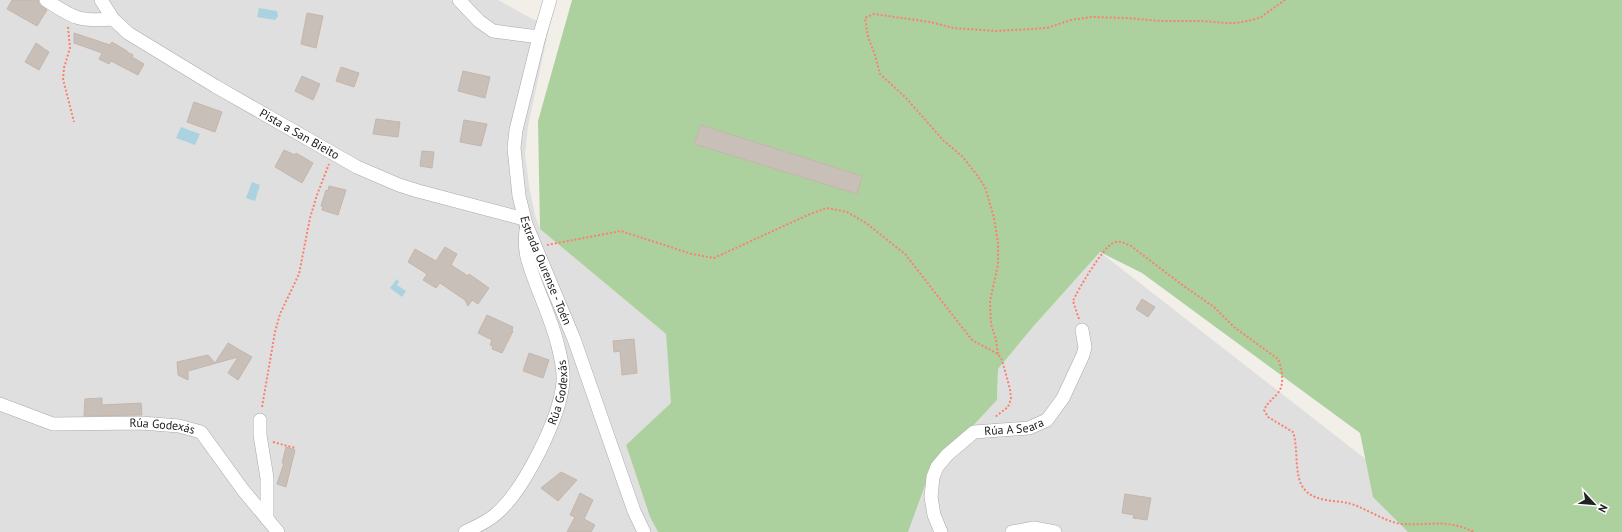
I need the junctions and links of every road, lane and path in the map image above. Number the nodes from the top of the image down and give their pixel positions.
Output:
1 (46, 0) edge
2 (101, 0) edge
3 (459, 0) edge
4 (550, 0) edge
5 (1285, 0) edge
6 (67, 13) junction
7 (113, 19) junction
8 (539, 37) junction
9 (74, 122) dead end
10 (334, 154) junction
11 (525, 222) junction
12 (536, 247) junction
13 (1082, 330) joint
14 (998, 354) junction
15 (0, 404) edge
16 (260, 420) joint
17 (991, 420) dead end
18 (261, 442) junction
19 (295, 448) dead end
20 (267, 520) junction
21 (278, 532) edge
22 (465, 532) edge
23 (644, 532) edge
24 (941, 532) edge
25 (1012, 532) edge
26 (1055, 532) edge
27 (1474, 532) edge

1 - 6 street
2 - 7 street, Pista a San Bieito
3 - 8 street
4 - 8 street, Estrada Ourense - Toén
5 - 14 path
6 - 7 street
6 - 9 path
7 - 10 street, Pista a San Bieito
8 - 11 street, Estrada Ourense - Toén
10 - 11 street, Pista a San Bieito
10 - 16 path
11 - 12 street, Estrada Ourense - Toén
11 - 22 street, Rúa Godexás
12 - 14 path
12 - 23 street, Estrada Ourense - Toén
13 - 24 street, Rúa A Seara
13 - 27 path
14 - 17 path
15 - 20 street, Rúa Godexás
16 - 18 street
18 - 19 path
18 - 20 street
20 - 21 street, Rúa Godexás
25 - 26 street

